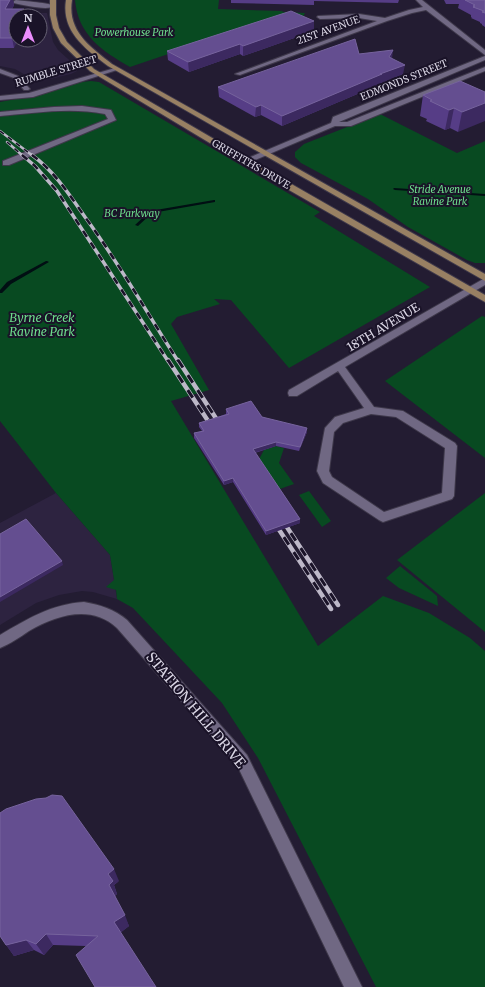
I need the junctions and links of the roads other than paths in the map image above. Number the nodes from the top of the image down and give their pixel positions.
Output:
1 (69, 0) edge
2 (419, 0) edge
3 (16, 2) dead end
4 (52, 3) edge
5 (427, 8) junction
6 (320, 17) dead end
7 (384, 20) junction
8 (485, 53) edge
9 (485, 58) edge
10 (113, 67) junction
11 (485, 69) edge
12 (0, 71) edge
13 (95, 72) junction
14 (238, 74) dead end
15 (26, 89) junction
16 (4, 97) edge
17 (0, 114) edge
18 (334, 124) junction
19 (264, 153) junction
20 (245, 161) junction
21 (6, 163) dead end
22 (485, 278) edge
23 (485, 281) edge
24 (470, 290) junction
25 (485, 299) edge
26 (340, 367) junction
27 (293, 394) dead end
28 (371, 410) junction
29 (0, 642) edge
30 (353, 987) edge

1 - 10 main road, GRIFFITHS DRIVE
2 - 5 street
3 - 4 street
4 - 13 main road, GRIFFITHS DRIVE
5 - 7 street, 21ST AVENUE
5 - 8 street
6 - 7 street
7 - 14 street, 21ST AVENUE
9 - 18 street, EDMONDS STREET
10 - 13 street, RUMBLE STREET
10 - 19 main road, GRIFFITHS DRIVE
11 - 18 street, EDMONDS STREET
12 - 15 street
13 - 15 street, RUMBLE STREET
13 - 16 street, RUMBLE STREET
13 - 20 main road, GRIFFITHS DRIVE
15 - 16 street, RUMBLE STREET
17 - 21 street
18 - 19 street, EDMONDS STREET
19 - 20 street, EDMONDS STREET
19 - 22 main road, GRIFFITHS DRIVE
20 - 24 main road, GRIFFITHS DRIVE
23 - 24 street, 18TH AVENUE
24 - 25 main road, GRIFFITHS DRIVE
24 - 26 street, 18TH AVENUE
26 - 27 street, 18TH AVENUE
26 - 28 street
28 - 28 street
29 - 30 street, STATION HILL DRIVE

